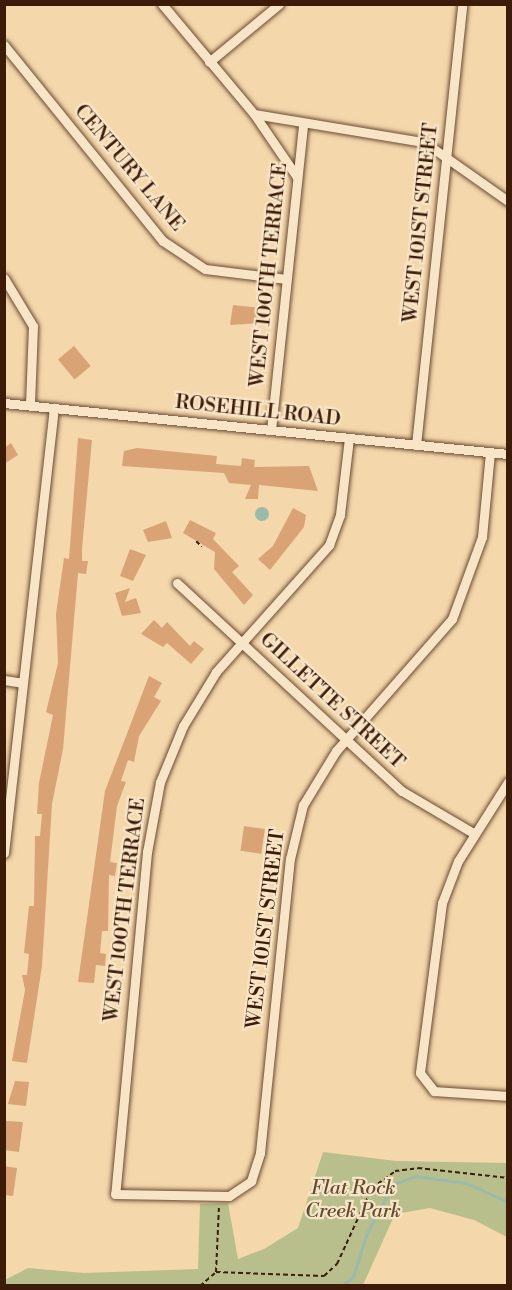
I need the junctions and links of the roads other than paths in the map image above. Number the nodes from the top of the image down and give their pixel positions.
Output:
1 (162, 4) edge
2 (279, 4) edge
3 (462, 4) edge
4 (4, 45) edge
5 (209, 62) junction
6 (254, 114) junction
7 (303, 123) junction
8 (446, 155) junction
9 (297, 177) junction
10 (507, 201) edge
11 (4, 278) edge
12 (286, 279) junction
13 (4, 403) edge
14 (30, 405) junction
15 (54, 408) junction
16 (271, 430) junction
17 (349, 438) junction
18 (416, 446) junction
19 (490, 453) junction
20 (507, 454) edge
21 (177, 583) dead end
22 (243, 642) junction
23 (4, 680) edge
24 (22, 683) junction
25 (347, 740) junction
26 (507, 782) edge
27 (473, 833) junction
28 (4, 853) edge
29 (507, 1096) edge
30 (219, 1196) joint

1 - 5 street
2 - 5 street
3 - 8 street, WEST 101ST STREET
4 - 12 street, CENTURY LANE
5 - 6 street
6 - 7 street
6 - 9 street
7 - 8 street
7 - 9 street, WEST 100TH TERRACE
8 - 10 street
8 - 18 street, WEST 101ST STREET
9 - 12 street, WEST 100TH TERRACE
11 - 14 street
12 - 16 street, WEST 100TH TERRACE
13 - 14 street, ROSEHILL ROAD
14 - 15 street, ROSEHILL ROAD
15 - 16 street, ROSEHILL ROAD
15 - 24 street
16 - 17 street, ROSEHILL ROAD
17 - 18 street, ROSEHILL ROAD
17 - 22 street, WEST 100TH TERRACE
18 - 19 street, ROSEHILL ROAD
19 - 20 street, ROSEHILL ROAD
19 - 25 street, WEST 101ST STREET
21 - 22 street, GILLETTE STREET
22 - 25 street, GILLETTE STREET
22 - 30 street, WEST 100TH TERRACE
23 - 24 street
24 - 28 street
25 - 27 street, GILLETTE STREET
25 - 30 street, WEST 101ST STREET
26 - 27 street
27 - 29 street

